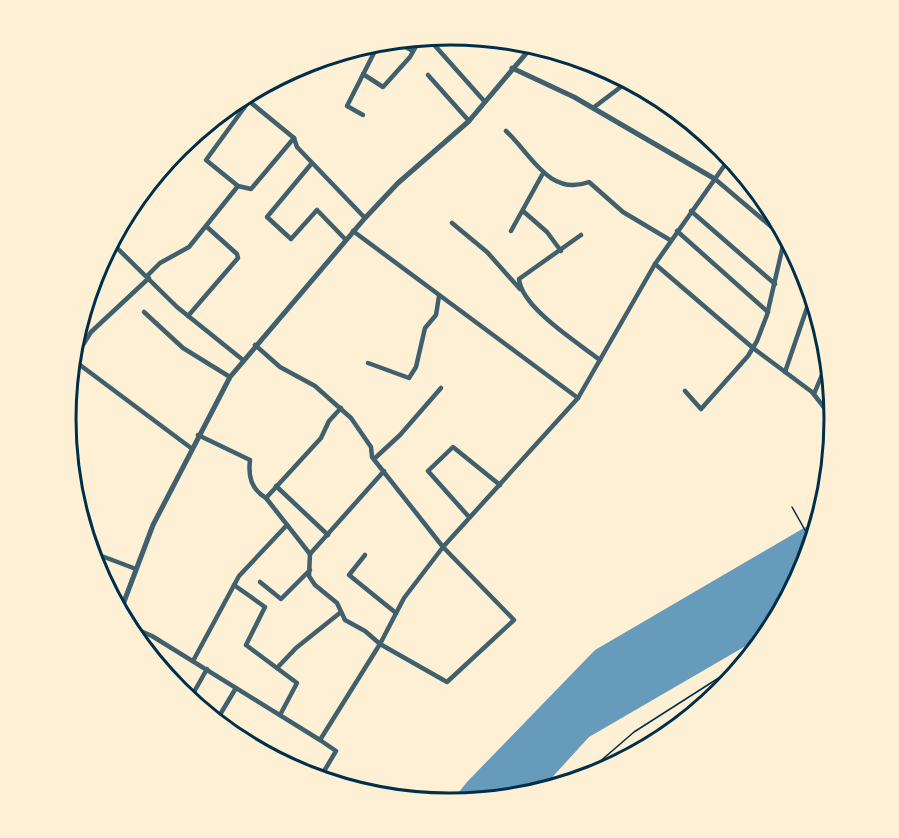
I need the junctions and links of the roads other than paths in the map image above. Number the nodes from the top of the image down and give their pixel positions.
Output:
1 (435, 46) edge
2 (416, 47) edge
3 (407, 48) edge
4 (413, 51) junction
5 (374, 53) edge
6 (526, 53) edge
7 (512, 68) junction
8 (363, 74) junction
9 (428, 75) dead end
10 (621, 87) edge
11 (253, 101) edge
12 (485, 102) junction
13 (246, 105) edge
14 (592, 108) junction
15 (363, 115) dead end
16 (469, 121) junction
17 (506, 131) dead end
18 (294, 138) junction
19 (312, 163) junction
20 (724, 165) edge
21 (542, 175) junction
22 (715, 179) junction
23 (238, 186) junction
24 (522, 211) junction
25 (691, 211) junction
26 (365, 218) junction
27 (452, 223) dead end
28 (768, 224) edge
29 (207, 227) junction
30 (354, 231) junction
31 (511, 231) dead end
32 (677, 231) junction
33 (581, 235) dead end
34 (346, 240) junction
35 (670, 240) junction
36 (117, 248) edge
37 (782, 249) edge
38 (561, 251) junction
39 (655, 264) junction
40 (148, 277) junction
41 (775, 284) junction
42 (520, 289) junction
43 (439, 296) junction
44 (807, 308) edge
45 (144, 312) dead end
46 (768, 312) junction
47 (188, 316) junction
48 (83, 345) edge
49 (255, 345) junction
50 (753, 348) junction
51 (243, 360) junction
52 (600, 360) junction
53 (368, 363) dead end
54 (80, 365) edge
55 (785, 372) junction
56 (230, 376) junction
57 (821, 377) edge
58 (441, 388) dead end
59 (686, 391) dead end
60 (814, 394) junction
61 (578, 398) junction
62 (823, 406) edge
63 (341, 408) junction
64 (198, 435) junction
65 (191, 448) junction
66 (374, 459) junction
67 (384, 471) junction
68 (500, 484) junction
69 (276, 486) junction
70 (266, 498) junction
71 (469, 518) junction
72 (287, 525) junction
73 (328, 535) junction
74 (442, 547) junction
75 (310, 554) junction
76 (365, 555) dead end
77 (102, 556) edge
78 (136, 569) junction
79 (309, 570) junction
80 (260, 582) dead end
81 (234, 585) junction
82 (124, 602) edge
83 (341, 612) junction
84 (396, 613) junction
85 (143, 633) edge
86 (380, 644) junction
87 (193, 661) junction
88 (277, 668) junction
89 (207, 669) junction
90 (236, 688) junction
91 (194, 692) edge
92 (221, 715) edge
93 (280, 715) junction
94 (320, 740) junction
95 (324, 771) edge

1 - 12 street
2 - 4 street
3 - 4 street
4 - 8 street
5 - 8 street
6 - 7 street
7 - 12 street
7 - 14 street
8 - 15 street
9 - 16 street
10 - 14 street
11 - 18 street
12 - 16 street
13 - 23 street
14 - 22 street
16 - 26 street
17 - 21 street
18 - 19 street
18 - 23 street
19 - 26 street
19 - 34 street
20 - 22 street
21 - 24 street
21 - 35 street
22 - 25 street
22 - 28 street
23 - 29 street
24 - 31 street
24 - 38 street
25 - 32 street
25 - 41 street
26 - 30 street
27 - 42 street
29 - 40 street
29 - 47 street
30 - 34 street
30 - 43 street
32 - 35 street
32 - 46 street
33 - 38 street
34 - 49 street
35 - 39 street
36 - 40 street
37 - 41 street
38 - 42 street
39 - 50 street
39 - 52 street
40 - 47 street
40 - 48 street
41 - 46 street
42 - 52 street
43 - 53 street
43 - 61 street
44 - 55 street
45 - 56 street
46 - 50 street
47 - 51 street
49 - 51 street
49 - 63 street
50 - 55 street
50 - 59 street
51 - 56 street
52 - 61 street
54 - 65 street
55 - 60 street
56 - 64 street
57 - 60 street
58 - 66 street
60 - 62 street
61 - 68 street
63 - 66 street
63 - 69 street
64 - 65 street
64 - 70 street
65 - 78 street
66 - 67 street
67 - 73 street
67 - 74 street
68 - 71 street
68 - 71 street
69 - 70 street
69 - 73 street
70 - 72 street
71 - 74 street
72 - 75 street
72 - 81 street
73 - 75 street
74 - 84 street
74 - 86 street
75 - 79 street
76 - 84 street
77 - 78 street
78 - 82 street
79 - 80 street
79 - 83 street
81 - 87 street
81 - 88 street
83 - 86 street
83 - 88 street
84 - 86 street
85 - 87 street
86 - 94 street
87 - 89 street
88 - 93 street
89 - 90 street
89 - 91 street
90 - 92 street
90 - 93 street
93 - 94 street
94 - 95 street

